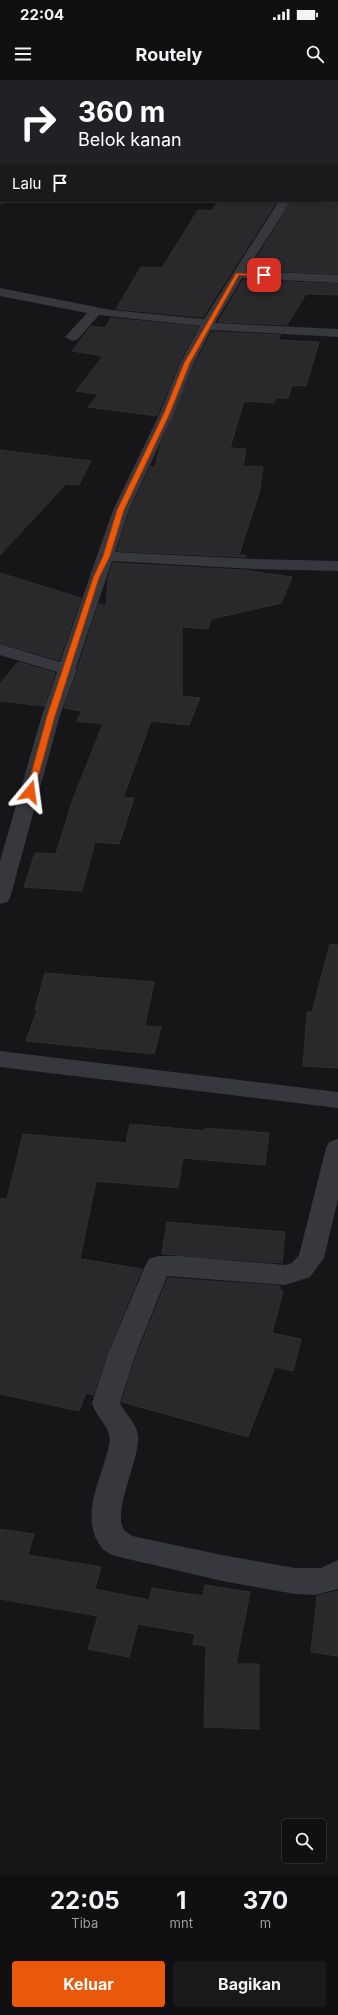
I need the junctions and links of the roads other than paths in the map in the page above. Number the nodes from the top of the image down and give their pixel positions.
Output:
1 (284, 202) edge
2 (238, 274) junction
3 (338, 279) edge
4 (0, 292) edge
5 (95, 312) junction
6 (208, 325) junction
7 (338, 333) edge
8 (72, 337) dead end
9 (106, 556) junction
10 (338, 566) edge
11 (0, 649) edge
12 (68, 670) junction
13 (0, 898) edge
14 (0, 1059) edge
15 (338, 1100) edge
16 (338, 1148) edge
17 (338, 1573) edge

1 - 2 street
2 - 3 street
2 - 6 street
4 - 5 street
5 - 6 street
5 - 8 street
6 - 7 street
6 - 9 street
9 - 10 street
9 - 12 street
11 - 12 street
12 - 13 street
14 - 15 street
16 - 17 street

